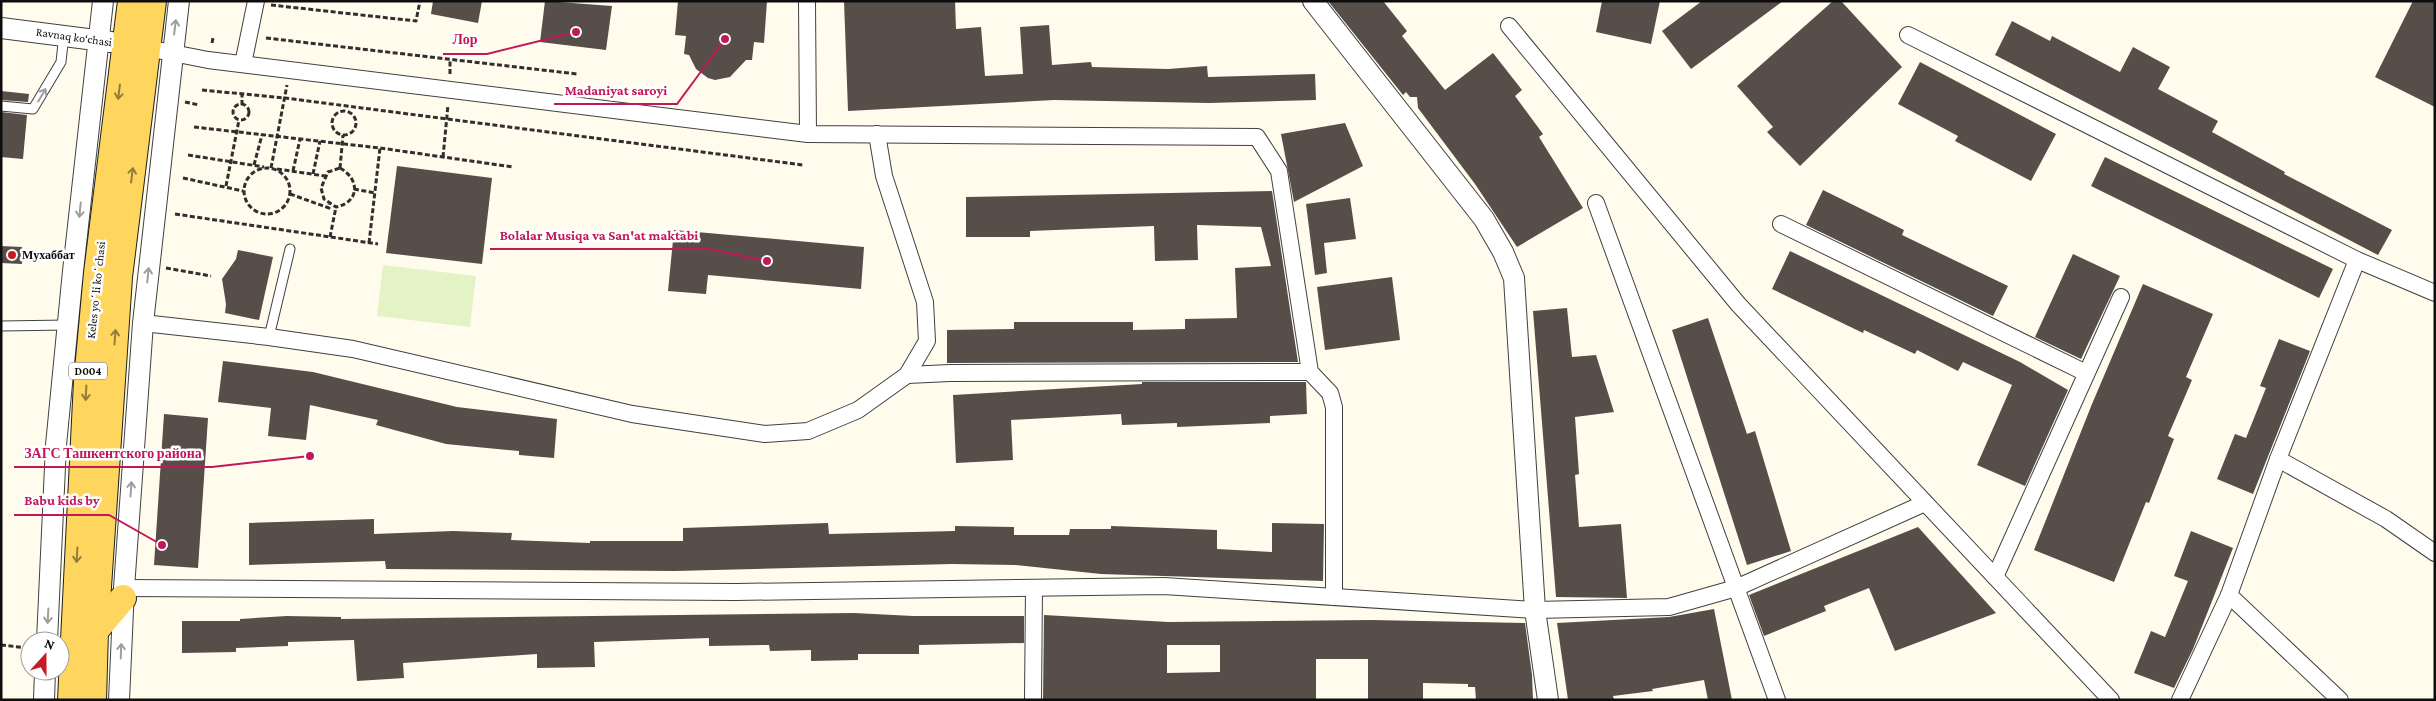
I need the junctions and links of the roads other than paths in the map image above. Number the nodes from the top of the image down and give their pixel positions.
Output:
1 (103, 1) edge
2 (131, 1) edge
3 (153, 1) edge
4 (179, 1) edge
5 (807, 1) edge
6 (1313, 1) edge
7 (256, 2) edge
8 (1509, 26) dead end
9 (1, 28) edge
10 (64, 34) junction
11 (1908, 35) dead end
12 (99, 40) junction
13 (136, 46) junction
14 (172, 52) junction
15 (243, 64) junction
16 (1, 106) edge
17 (808, 134) junction
18 (877, 134) junction
19 (1596, 203) dead end
20 (1782, 224) dead end
21 (290, 249) dead end
22 (2357, 260) junction
23 (2435, 293) edge
24 (2121, 297) dead end
25 (143, 323) junction
26 (67, 325) junction
27 (1, 326) edge
28 (269, 337) junction
29 (1310, 372) junction
30 (2086, 373) junction
31 (908, 375) junction
32 (2278, 459) junction
33 (1925, 503) junction
34 (2435, 553) edge
35 (1995, 577) junction
36 (1034, 588) junction
37 (1736, 588) junction
38 (124, 593) junction
39 (2229, 595) junction
40 (1334, 597) junction
41 (1535, 610) junction
42 (38, 631) edge
43 (76, 636) edge
44 (45, 681) edge
45 (2109, 699) edge
46 (44, 700) edge
47 (71, 700) edge
48 (94, 700) edge
49 (119, 700) edge
50 (1033, 700) edge
51 (1548, 700) edge
52 (1777, 700) edge
53 (2180, 700) edge
54 (2340, 700) edge

1 - 12 street, Keles yoʻli koʻchasi
2 - 13 main road, Keles yoʻli koʻchasi / D004
3 - 13 main road, Keles yoʻli koʻchasi / D004
14 -> 4 street
5 - 17 street
6 - 41 street
7 - 15 street
8 - 33 street
9 - 10 street, Ravnaq ko‘chasi
10 - 12 street, Ravnaq ko‘chasi
16 -> 10 lane
11 - 22 street
12 - 13 street, Ravnaq ko‘chasi
12 -> 26 street, Keles yoʻli koʻchasi
13 - 14 street
13 - 43 main road, Keles yoʻli koʻchasi / D004
14 - 15 street
25 -> 14 street
15 - 17 street
17 - 18 street
18 - 29 street
18 - 31 street
19 - 37 street
20 - 30 street
21 - 28 lane
22 - 23 street
22 - 32 street
24 - 30 street
25 - 28 street
38 -> 25 street
26 - 27 lane
26 -> 42 street, Keles yoʻli koʻchasi
28 - 31 street
29 - 31 street
29 - 40 street
30 - 35 street
32 - 34 street
32 - 39 street
33 - 35 street
33 - 37 street
35 - 45 street
36 - 38 street
36 - 40 street
36 - 50 street
37 - 41 street
37 - 52 street
38 - 43 main road
49 -> 38 street
39 - 53 street
39 - 54 street
40 - 41 street
41 - 51 street
43 - 47 main road, Keles yoʻli koʻchasi / D004
43 - 48 main road, Keles yoʻli koʻchasi / D004
44 - 46 street

